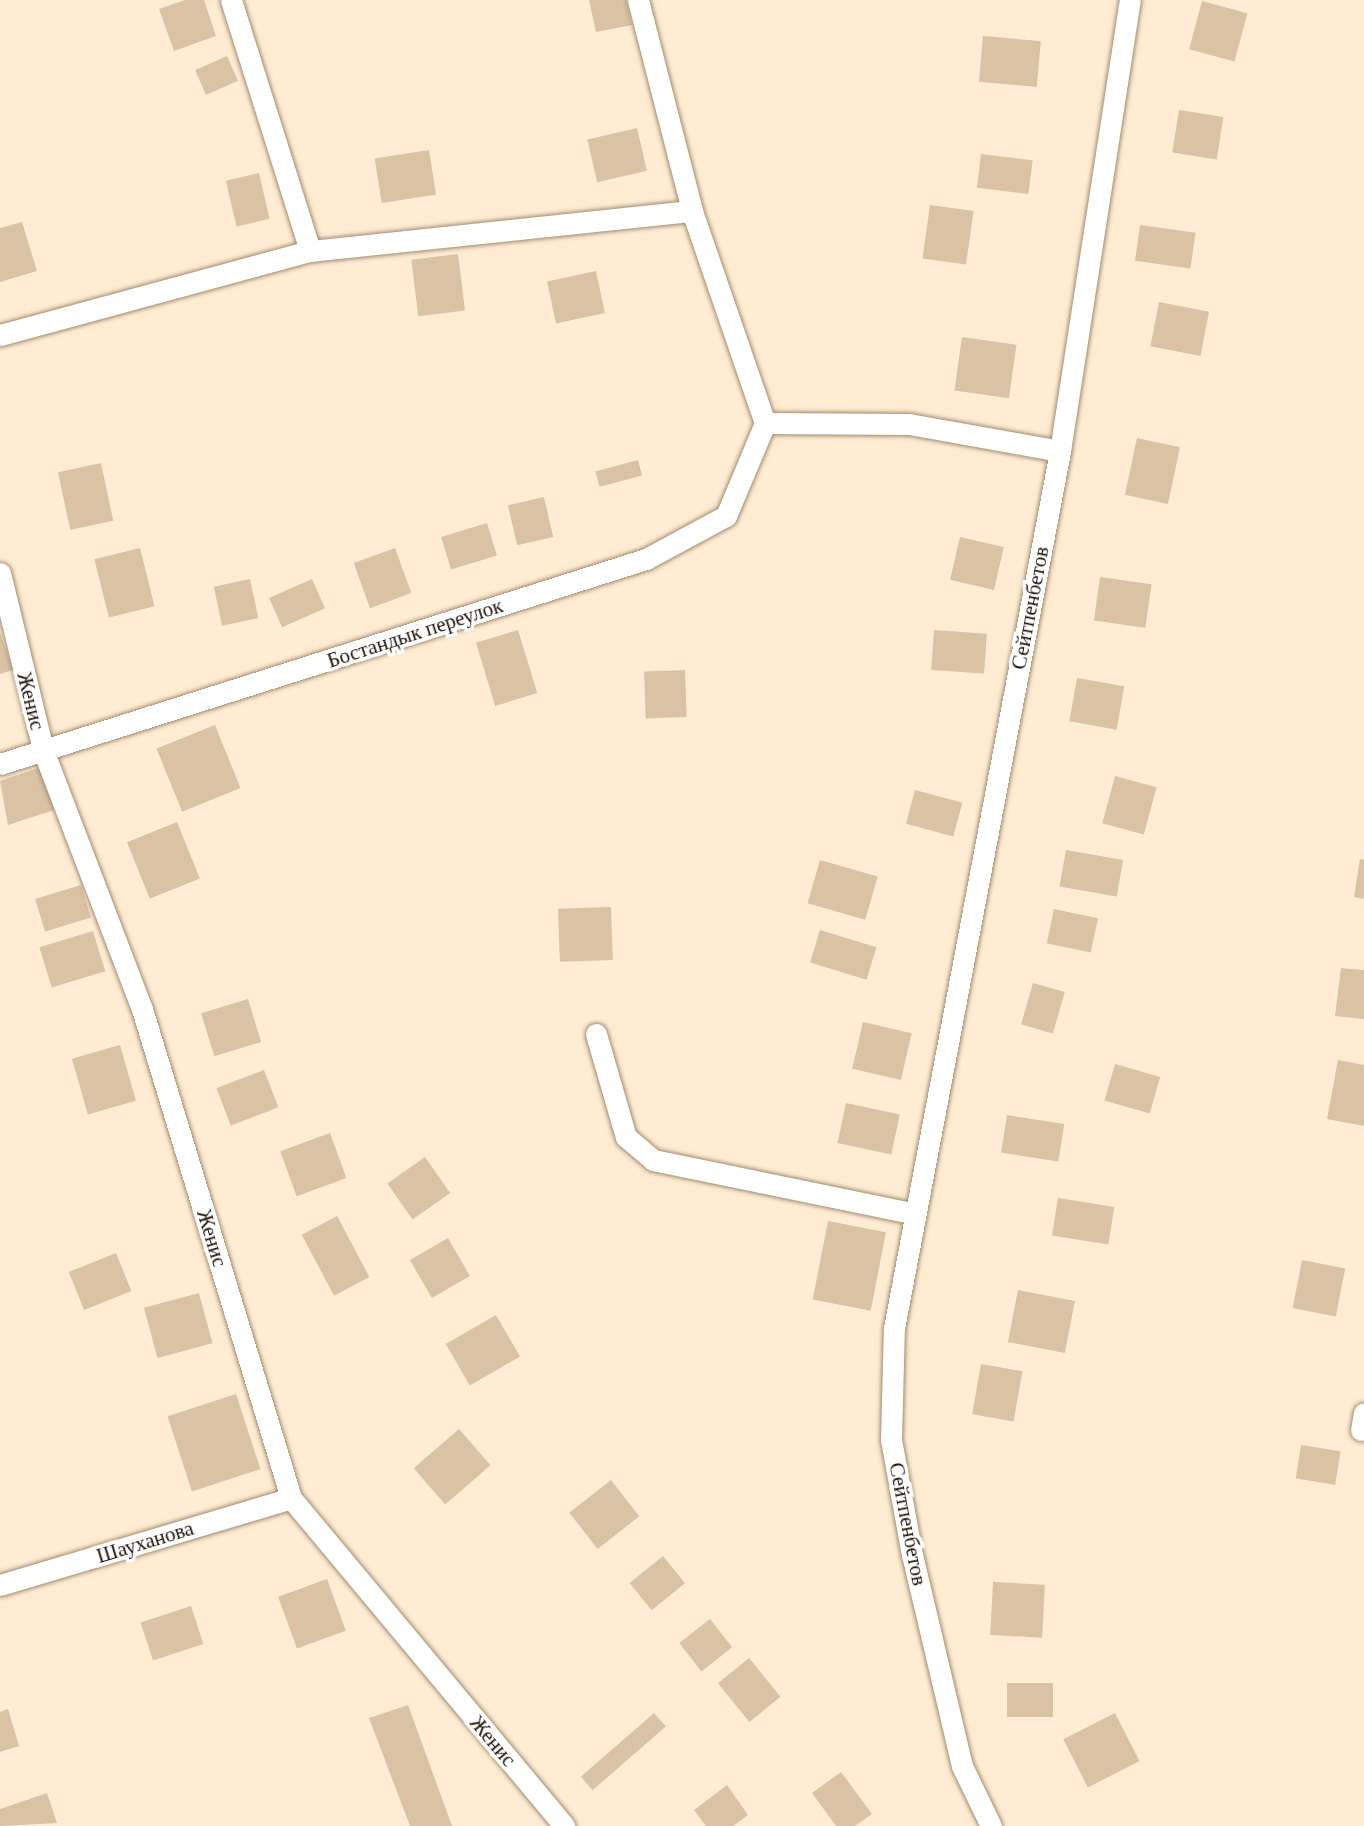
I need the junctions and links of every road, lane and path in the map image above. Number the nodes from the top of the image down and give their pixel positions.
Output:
1 (230, 0) edge
2 (638, 0) edge
3 (1130, 0) edge
4 (692, 211) junction
5 (310, 251) junction
6 (0, 335) edge
7 (765, 423) junction
8 (1060, 451) junction
9 (0, 573) edge
10 (43, 750) junction
11 (0, 764) edge
12 (596, 1034) dead end
13 (915, 1214) junction
14 (291, 1498) junction
15 (0, 1585) edge
16 (564, 1826) edge
17 (991, 1826) edge

1 - 5 street
2 - 4 street
3 - 8 street, Сейтпенбетов
4 - 5 street
4 - 7 street
5 - 6 street
7 - 8 street
7 - 10 street, Бостандык переулок
8 - 13 street, Сейтпенбетов
9 - 10 street, Женис
10 - 11 street, Бостандык переулок
10 - 14 street, Женис
12 - 13 street
13 - 17 street, Сейтпенбетов
14 - 15 street, Шауханова
14 - 16 street, Женис

